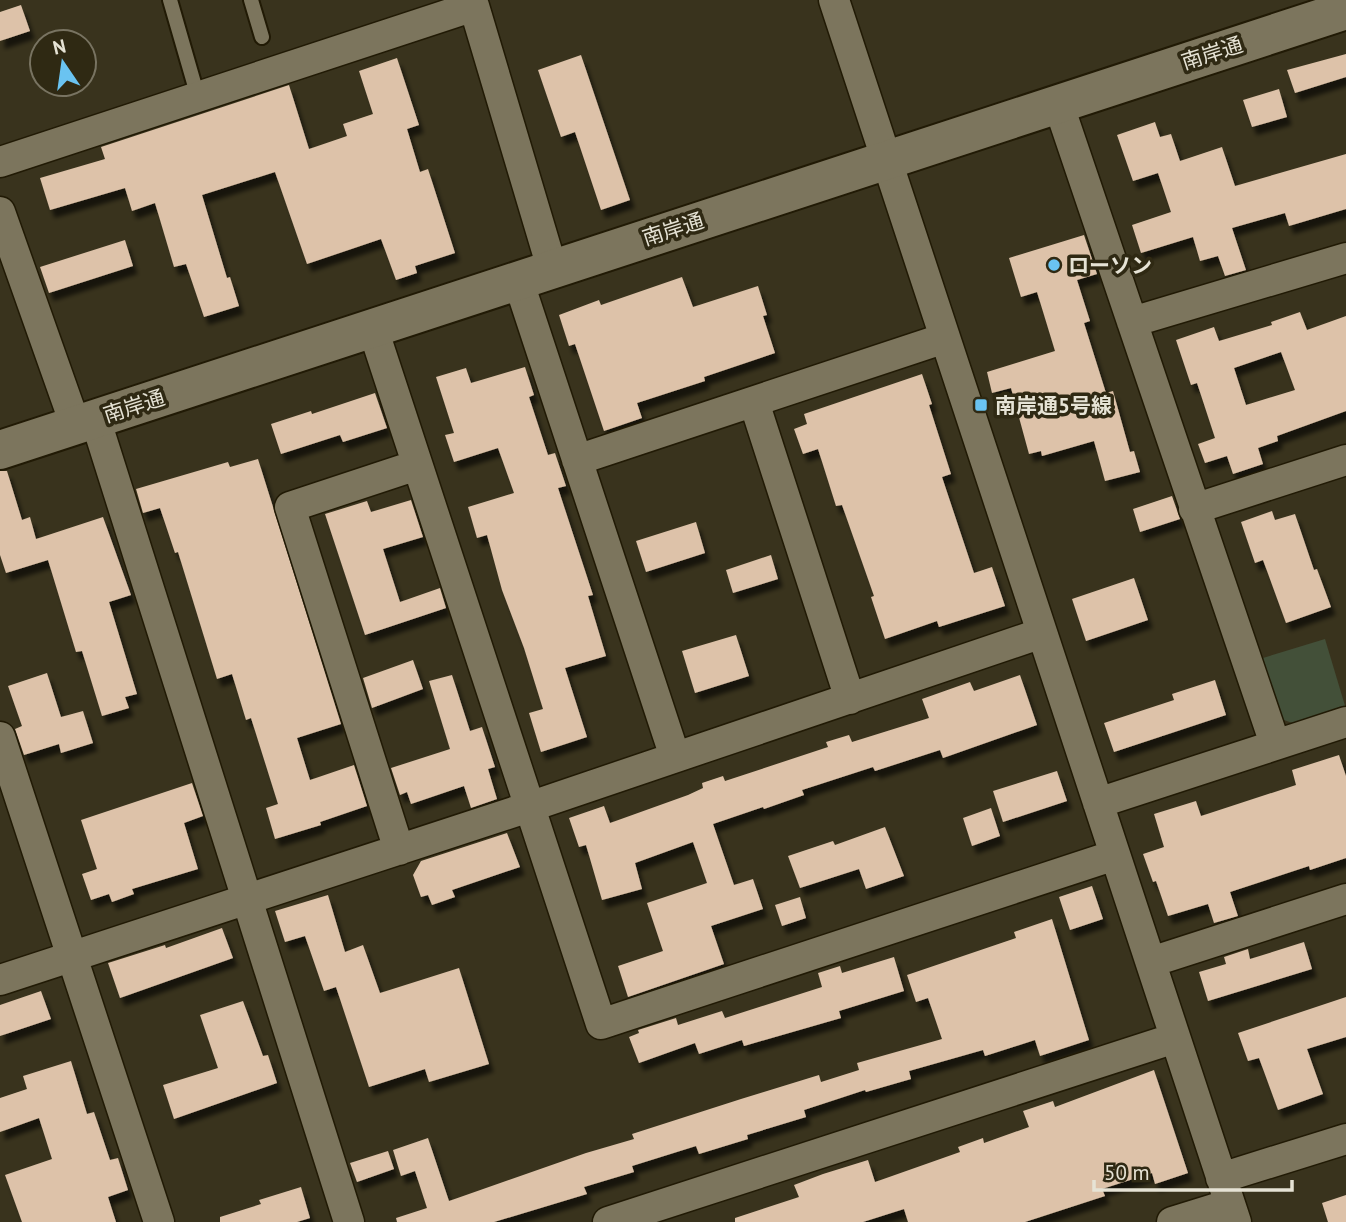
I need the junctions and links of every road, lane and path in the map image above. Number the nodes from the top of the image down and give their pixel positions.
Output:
1 (170, 0) edge
2 (251, 0) edge
3 (834, 0) edge
4 (1346, 10) edge
5 (262, 37) dead end
6 (198, 97) junction
7 (1058, 103) junction
8 (886, 159) junction
9 (0, 162) edge
10 (0, 212) edge
11 (1346, 258) edge
12 (535, 274) junction
13 (1132, 323) junction
14 (373, 329) junction
15 (945, 338) junction
16 (754, 402) junction
17 (85, 421) junction
18 (0, 450) edge
19 (577, 460) junction
20 (1346, 460) edge
21 (418, 465) junction
22 (1194, 509) junction
23 (1042, 633) junction
24 (850, 699) junction
25 (1346, 722) edge
26 (0, 737) edge
27 (1275, 744) junction
28 (675, 757) junction
29 (1098, 803) junction
30 (529, 807) junction
31 (399, 850) junction
32 (1115, 855) junction
33 (1346, 899) edge
34 (246, 900) junction
35 (73, 956) junction
36 (1151, 962) junction
37 (0, 981) edge
38 (1175, 1038) junction
39 (1346, 1139) edge
40 (1229, 1201) edge
41 (159, 1222) edge
42 (349, 1222) edge
43 (608, 1222) edge
44 (1172, 1222) edge

1 - 6 lane
2 - 5 lane
3 - 8 street
4 - 7 main road, 南岸通
6 - 9 street
6 - 12 street
7 - 8 main road, 南岸通
7 - 13 street
8 - 12 main road, 南岸通
8 - 15 street
10 - 17 street
11 - 13 street
12 - 14 main road, 南岸通
12 - 19 street
13 - 22 street
14 - 17 main road, 南岸通
14 - 21 street
15 - 16 street
15 - 23 street
16 - 19 street
16 - 24 street
17 - 18 main road, 南岸通
17 - 34 street
19 - 28 street
20 - 22 street
21 - 30 street
21 - 31 street
22 - 27 street
23 - 24 street
23 - 29 street
24 - 28 street
25 - 27 street
26 - 35 street
27 - 29 street
28 - 30 street
29 - 32 street
30 - 31 street
30 - 32 street
31 - 34 street
32 - 36 street
33 - 36 street
34 - 35 street
34 - 42 street
35 - 37 street
35 - 41 street
36 - 38 street
38 - 40 street
38 - 43 street
39 - 40 street
40 - 44 street

